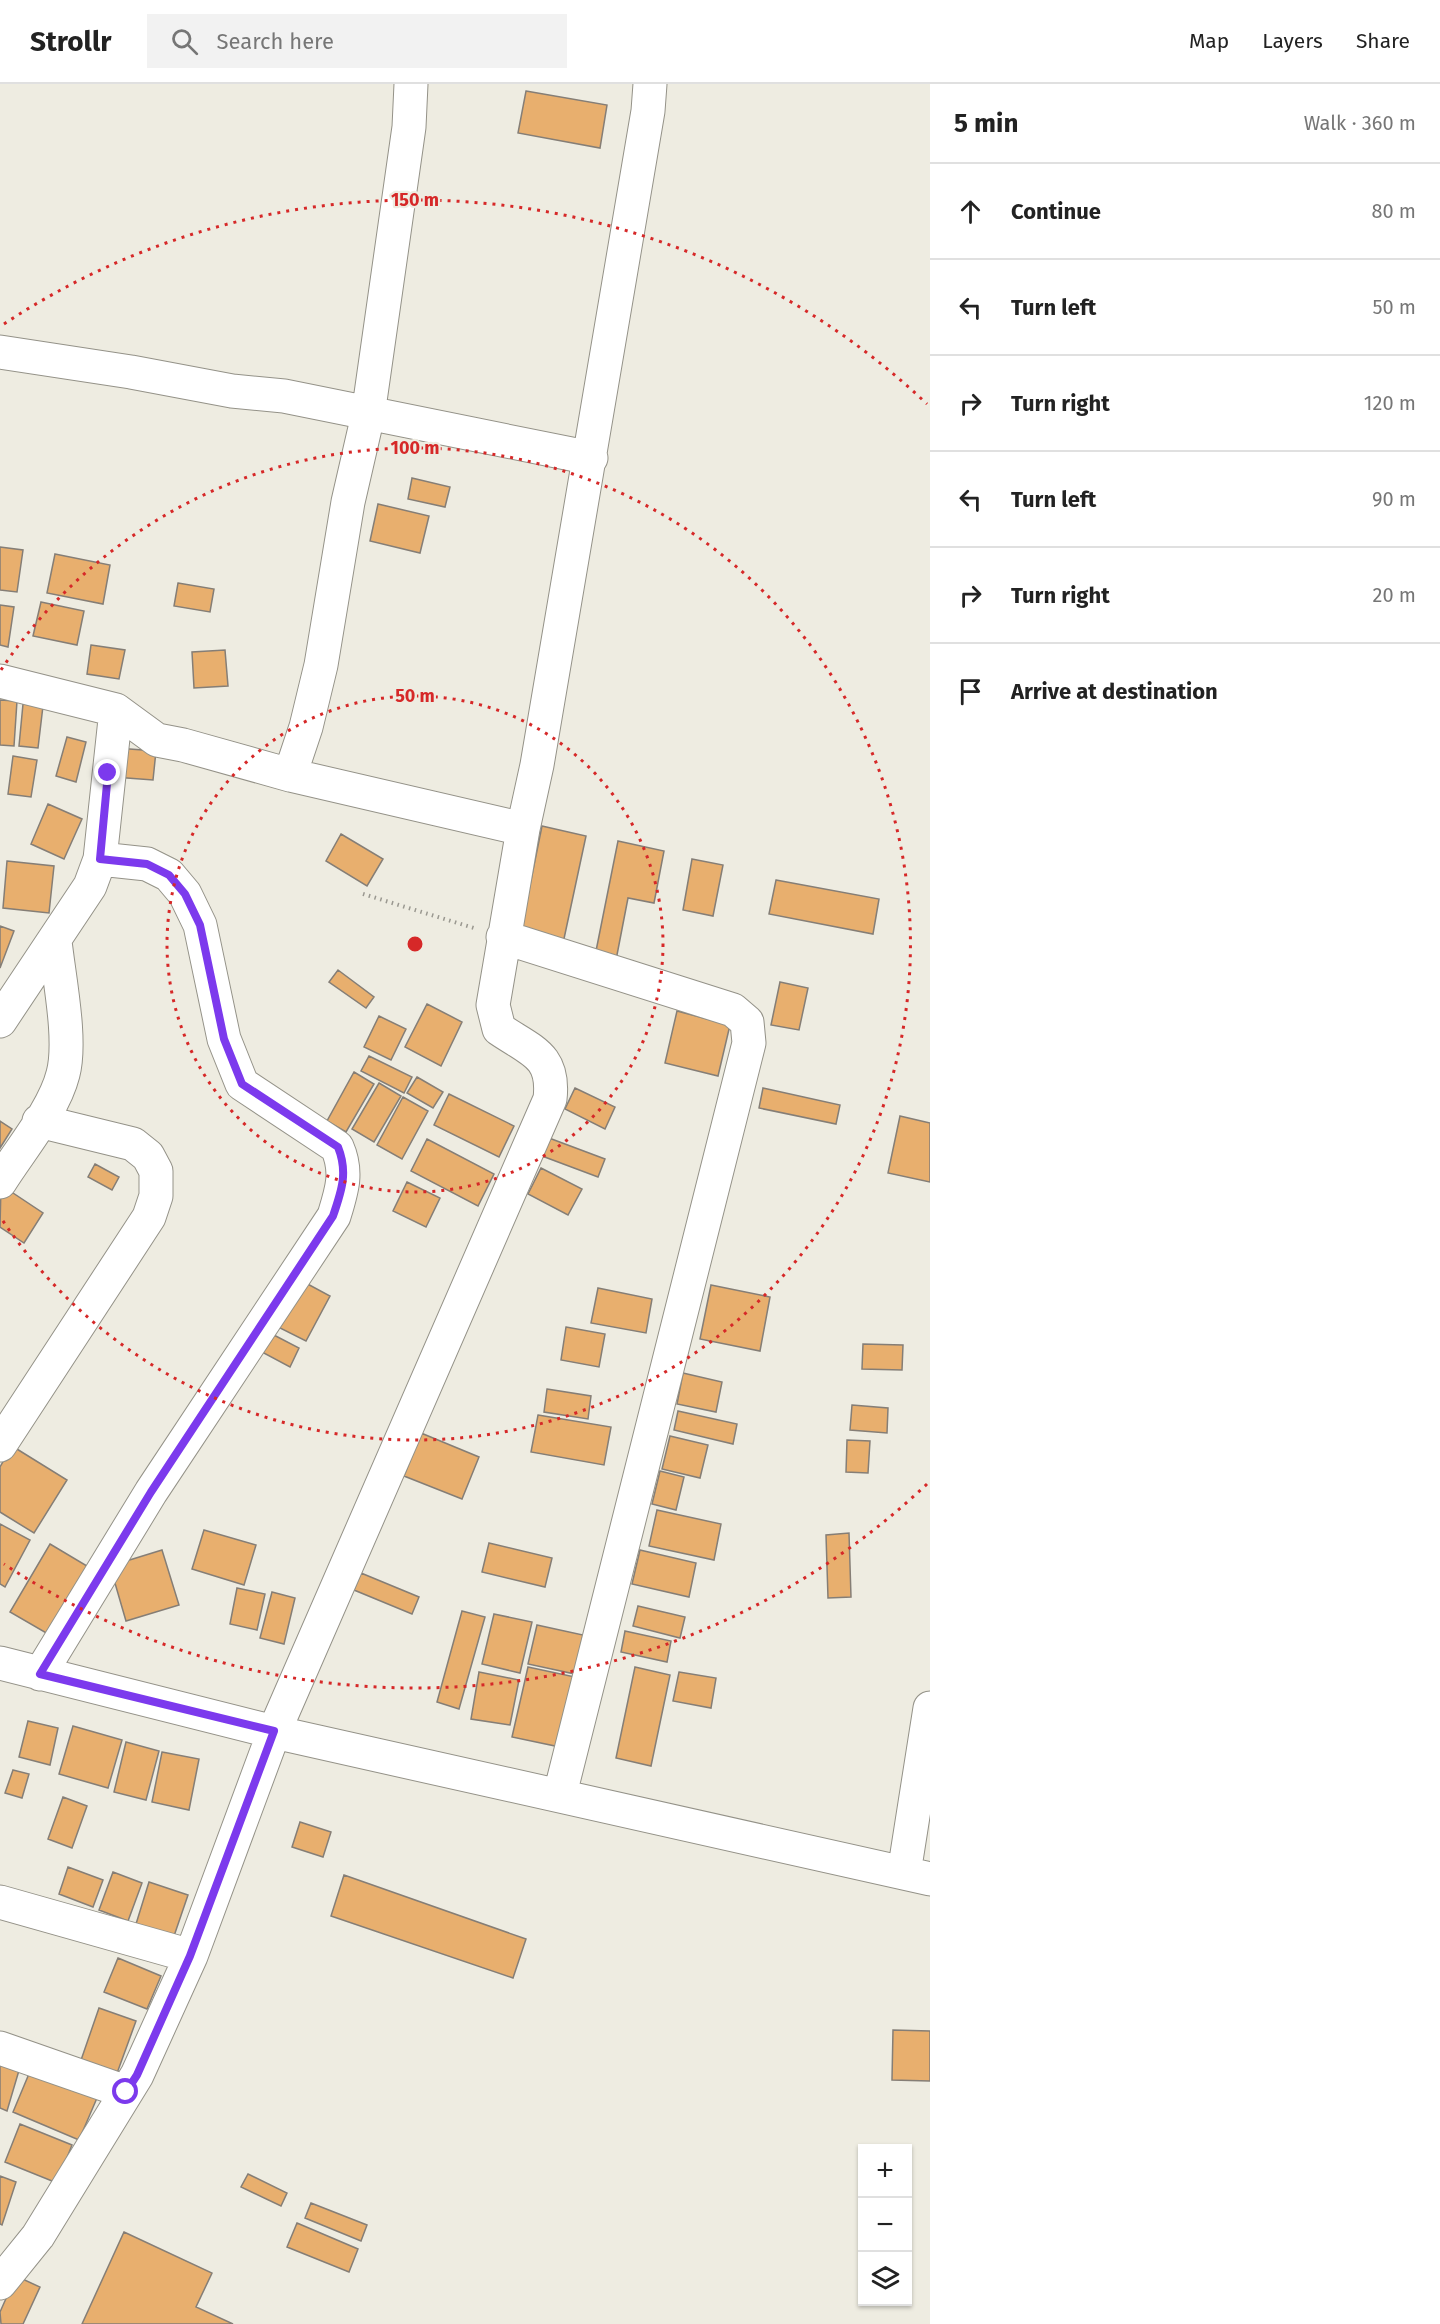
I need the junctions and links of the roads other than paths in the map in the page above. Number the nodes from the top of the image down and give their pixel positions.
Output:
1 (411, 84) edge
2 (650, 84) edge
3 (0, 352) edge
4 (368, 415) junction
5 (591, 458) junction
6 (0, 681) edge
7 (116, 710) junction
8 (290, 775) junction
9 (523, 829) junction
10 (100, 859) junction
11 (503, 937) junction
12 (55, 941) junction
13 (0, 1021) edge
14 (39, 1121) junction
15 (0, 1182) edge
16 (0, 1445) edge
17 (0, 1663) edge
18 (40, 1674) junction
19 (930, 1708) edge
20 (274, 1731) junction
21 (560, 1794) junction
22 (917, 1876) edge
23 (0, 1902) edge
24 (190, 1956) junction
25 (0, 2048) edge
26 (126, 2092) junction
27 (0, 2283) edge

1 - 4 street
2 - 5 street
3 - 4 street
4 - 5 street
4 - 8 street
5 - 9 street
6 - 7 street
7 - 8 street
7 - 10 street
8 - 9 street
9 - 11 street
10 - 12 street
10 - 18 street
11 - 20 street
11 - 21 street
12 - 13 street
12 - 14 street
14 - 15 street
14 - 16 street
17 - 18 street
18 - 20 street
19 - 22 street
20 - 21 street
20 - 24 street
21 - 22 street
23 - 24 street
24 - 26 street
25 - 26 street
26 - 27 street

